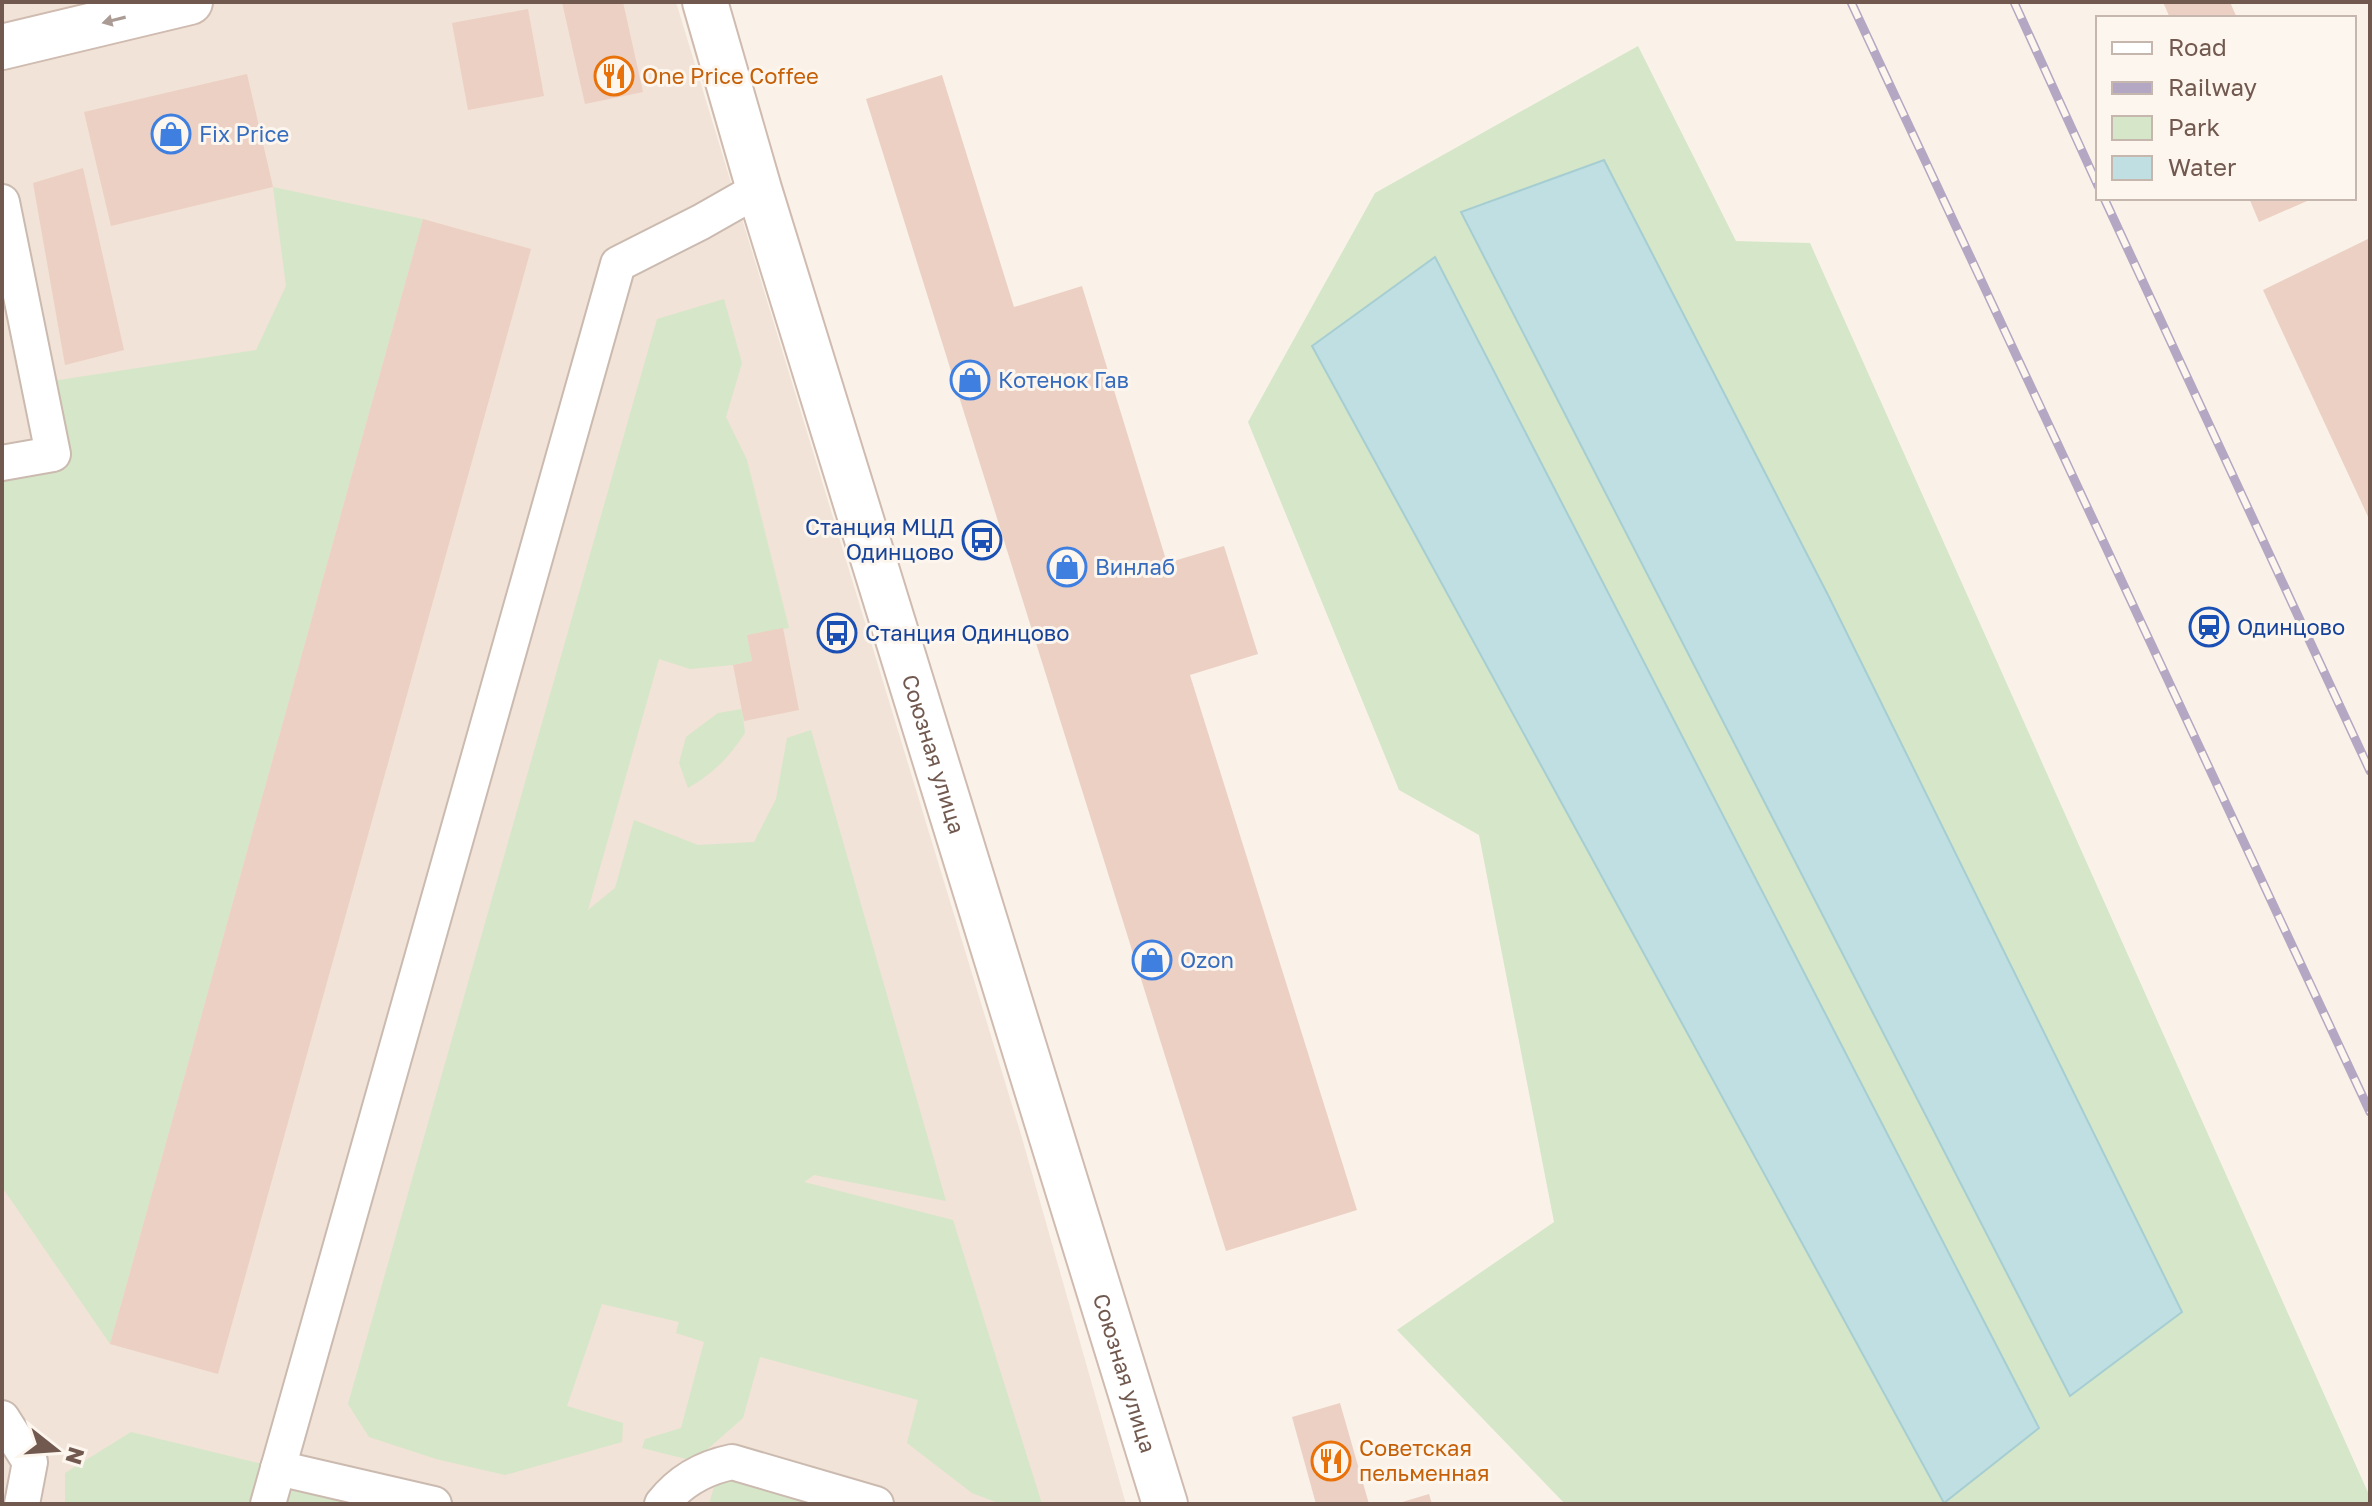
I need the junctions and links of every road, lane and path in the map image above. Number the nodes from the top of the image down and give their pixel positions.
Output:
1 (190, 2) edge
2 (705, 2) edge
3 (2, 47) edge
4 (759, 189) junction
5 (2, 202) edge
6 (2, 463) edge
7 (2, 1418) edge
8 (278, 1468) junction
9 (22, 1504) edge
10 (268, 1504) edge
11 (434, 1504) edge
12 (662, 1504) edge
13 (876, 1504) edge
14 (1165, 1504) edge

1 -> 3 street
2 - 4 street, Союзная улица
4 - 8 lane
4 - 14 street, Союзная улица
5 - 6 lane
7 - 9 lane
8 - 10 lane
8 - 11 lane
12 - 13 lane

